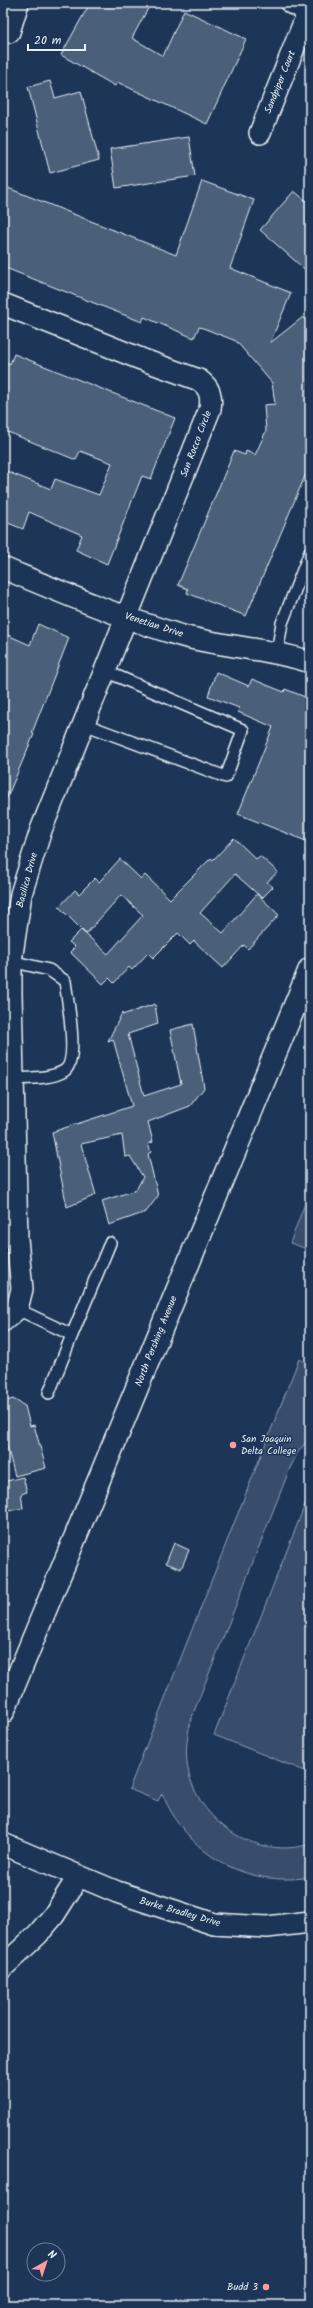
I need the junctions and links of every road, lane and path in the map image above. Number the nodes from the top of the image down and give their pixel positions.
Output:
1 (18, 3) edge
2 (304, 8) edge
3 (9, 32) dead end
4 (260, 132) dead end
5 (3, 304) edge
6 (310, 552) edge
7 (3, 568) edge
8 (127, 616) junction
9 (277, 653) junction
10 (310, 662) edge
11 (105, 671) junction
12 (84, 724) junction
13 (11, 961) junction
14 (310, 969) edge
15 (13, 1079) junction
16 (110, 1243) dead end
17 (10, 1315) edge
18 (72, 1335) junction
19 (49, 1393) dead end
20 (3, 1712) edge
21 (3, 1844) edge
22 (78, 1877) junction
23 (310, 1922) edge
24 (3, 1967) edge

1 - 3 street
2 - 4 street, Sandpiper Court
5 - 8 street, San Rocco Circle
6 - 9 lane
7 - 8 street, Venetian Drive
8 - 9 street, Venetian Drive
8 - 11 street, Basilica Drive
9 - 10 street, Venetian Drive
11 - 12 street, Basilica Drive
11 - 12 lane
12 - 13 street, Basilica Drive
13 - 15 street, Basilica Drive
13 - 15 lane
14 - 20 main road, North Pershing Avenue
15 - 17 street, Basilica Drive
16 - 18 lane
17 - 18 lane
18 - 19 lane
21 - 22 street, Burke Bradley Drive
22 - 23 street, Burke Bradley Drive
22 - 24 street

